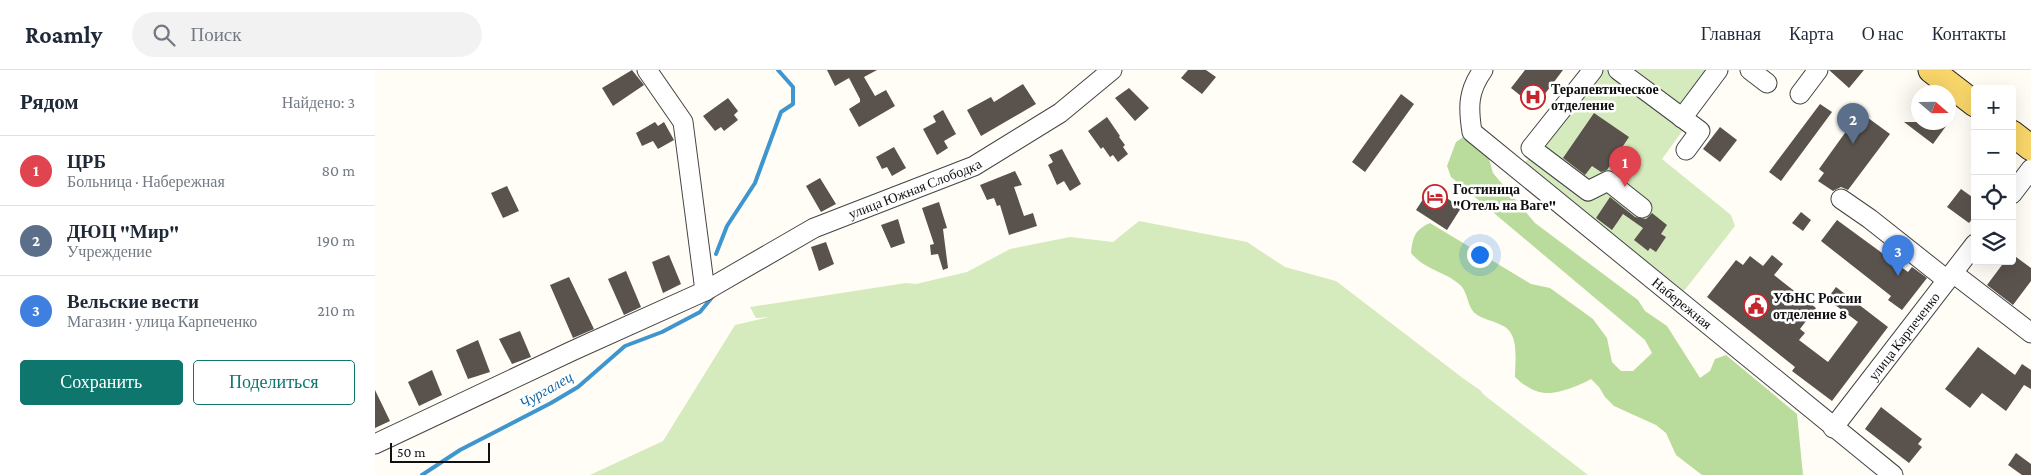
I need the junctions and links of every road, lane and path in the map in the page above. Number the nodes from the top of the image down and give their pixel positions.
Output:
1 (647, 70) edge
2 (1112, 70) edge
3 (1483, 70) edge
4 (1593, 70) edge
5 (1619, 70) edge
6 (1718, 70) edge
7 (1750, 70) edge
8 (1818, 70) edge
9 (1931, 70) edge
10 (1767, 83) dead end
11 (1800, 94) dead end
12 (1971, 101) edge
13 (1682, 118) junction
14 (2016, 136) edge
15 (2031, 148) edge
16 (1686, 150) dead end
17 (2031, 169) edge
18 (2016, 189) edge
19 (1841, 199) dead end
20 (1642, 208) dead end
21 (1971, 249) edge
22 (1950, 277) junction
23 (705, 290) junction
24 (2031, 334) edge
25 (1833, 428) junction
26 (375, 444) edge
27 (1893, 475) edge

1 - 23 street
2 - 23 street, улица Южная Слободка
3 - 25 street, Набережная
4 - 20 street
5 - 13 street
6 - 13 street
7 - 10 street
8 - 11 street
9 - 12 main road
13 - 16 street
14 - 15 main road
17 - 18 street
19 - 22 street
21 - 22 street, улица Карпеченко
22 - 24 street
22 - 25 street, улица Карпеченко
23 - 26 street, улица Южная Слободка
25 - 27 street, Набережная

